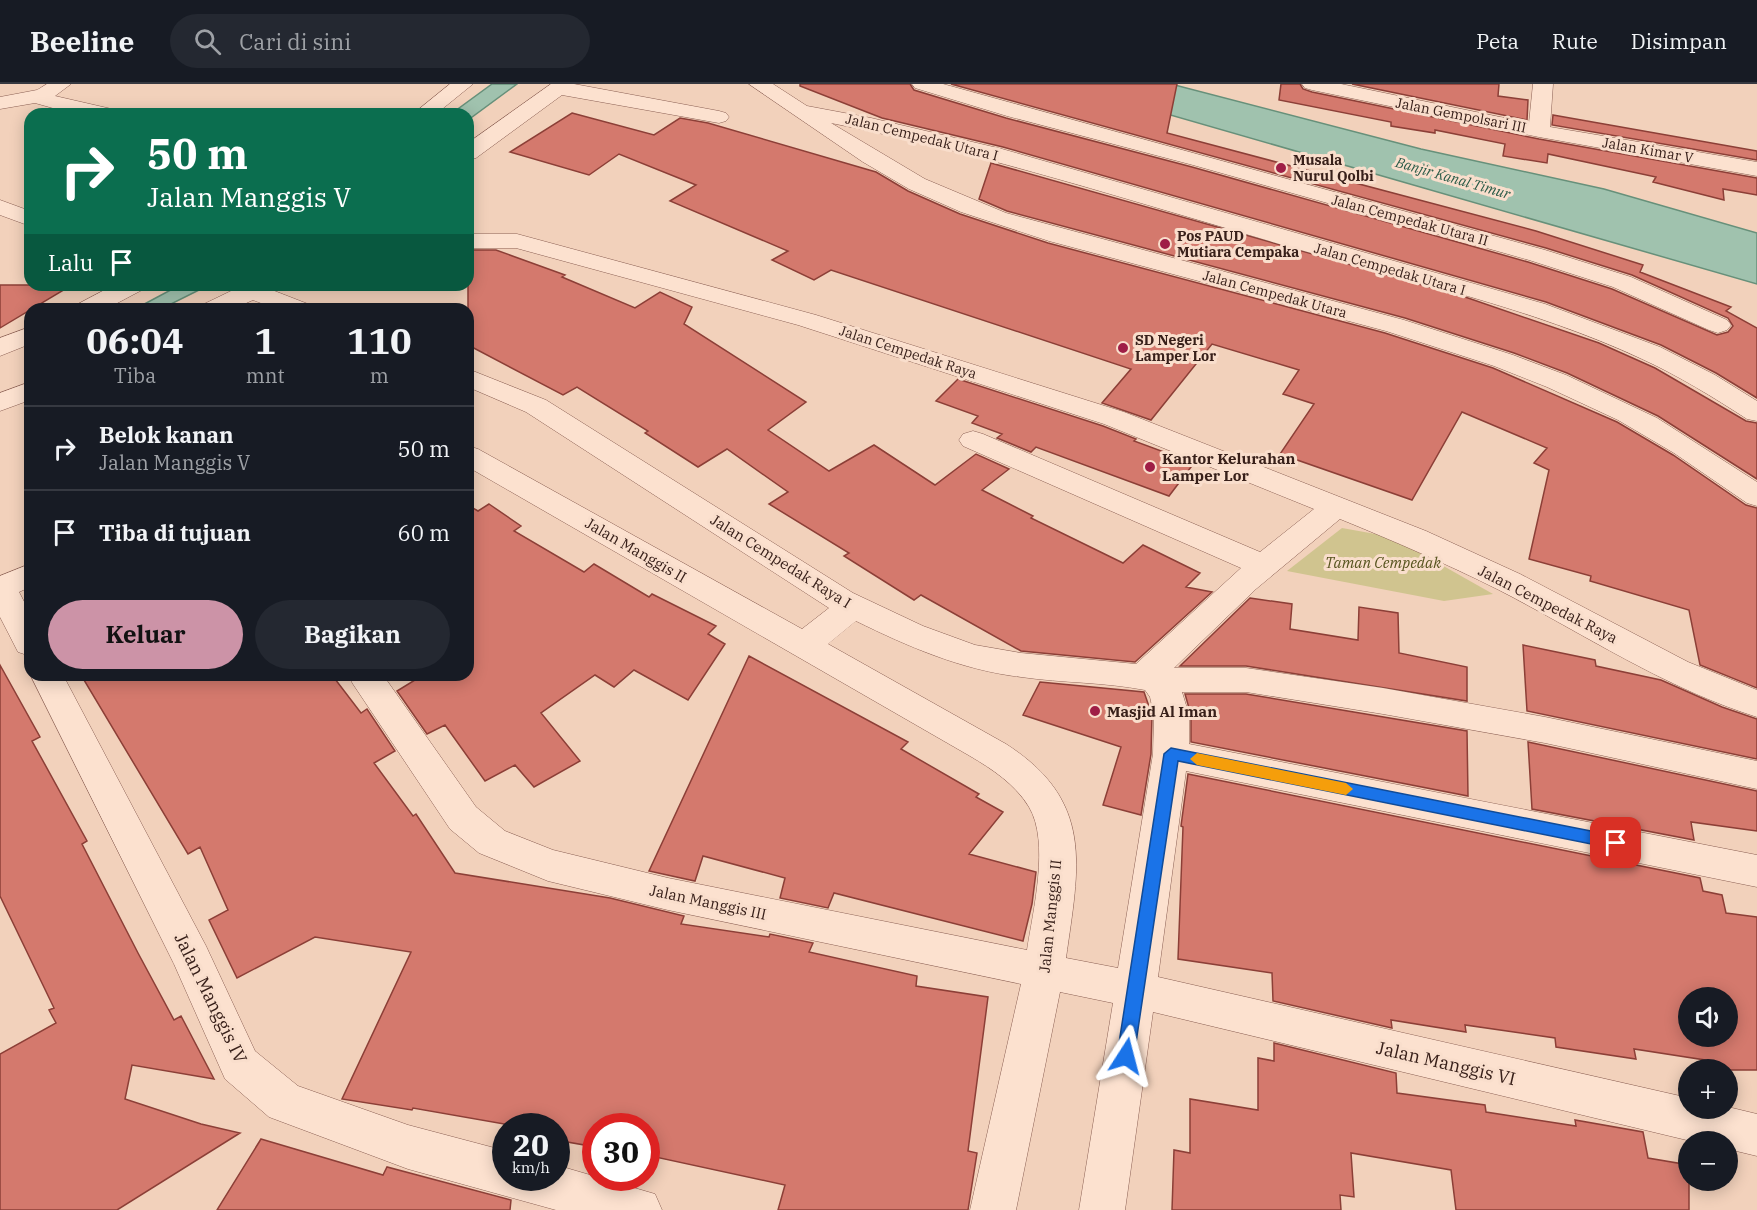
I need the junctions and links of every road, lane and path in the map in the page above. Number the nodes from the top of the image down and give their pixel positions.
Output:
1 (61, 84) edge
2 (463, 84) edge
3 (759, 84) edge
4 (922, 84) edge
5 (1312, 84) edge
6 (1543, 84) edge
7 (562, 86) edge
8 (43, 95) junction
9 (0, 104) edge
10 (75, 108) edge
11 (431, 108) edge
12 (799, 110) junction
13 (719, 117) dead end
14 (1539, 131) junction
15 (474, 149) edge
16 (1757, 169) edge
17 (9, 198) edge
18 (24, 213) edge
19 (474, 241) edge
20 (122, 291) edge
21 (245, 291) edge
22 (261, 291) edge
23 (98, 303) edge
24 (224, 303) edge
25 (286, 303) edge
26 (1718, 324) dead end
27 (24, 338) edge
28 (0, 348) edge
29 (474, 379) edge
30 (24, 393) edge
31 (0, 403) edge
32 (1757, 413) edge
33 (973, 440) dead end
34 (474, 458) edge
35 (1757, 496) edge
36 (1337, 506) junction
37 (1264, 566) junction
38 (24, 578) edge
39 (1, 588) edge
40 (853, 606) junction
41 (24, 632) edge
42 (804, 645) junction
43 (1150, 678) junction
44 (49, 681) edge
45 (369, 681) edge
46 (1757, 704) edge
47 (1171, 754) junction
48 (1757, 775) edge
49 (1757, 871) edge
50 (1045, 970) junction
51 (1136, 990) junction
52 (1757, 1136) edge
53 (492, 1169) edge
54 (568, 1191) edge
55 (639, 1210) edge
56 (993, 1210) edge
57 (1102, 1210) edge

1 - 8 street
2 - 11 street
3 - 12 street, Jalan Cempedak Utara
4 - 26 street, Jalan Cempedak Utara II
5 - 14 street, Jalan Gempolsari III
6 - 14 street
7 - 13 street
7 - 15 street
8 - 9 street
8 - 10 street
12 - 32 street, Jalan Cempedak Utara I
12 - 35 street, Jalan Cempedak Utara
14 - 16 street, Jalan Kimar V
17 - 18 street
19 - 36 street, Jalan Cempedak Raya
20 - 23 street
21 - 24 street
22 - 25 street
27 - 28 street
29 - 40 street, Jalan Cempedak Raya I
30 - 31 street
33 - 37 street
34 - 42 street, Jalan Manggis II
36 - 37 street
36 - 46 street, Jalan Cempedak Raya
37 - 43 street
38 - 39 street
39 - 41 street
40 - 42 street
40 - 43 street, Jalan Cempedak Raya I
42 - 50 street, Jalan Manggis II
43 - 47 street
43 - 48 street, Jalan Cempedak Raya I
44 - 53 street, Jalan Manggis IV
45 - 50 street, Jalan Manggis III
47 - 49 street
47 - 51 street
50 - 51 street, Jalan Manggis III
50 - 56 street, Jalan Manggis II
51 - 52 street, Jalan Manggis VI
51 - 57 street
54 - 55 street

